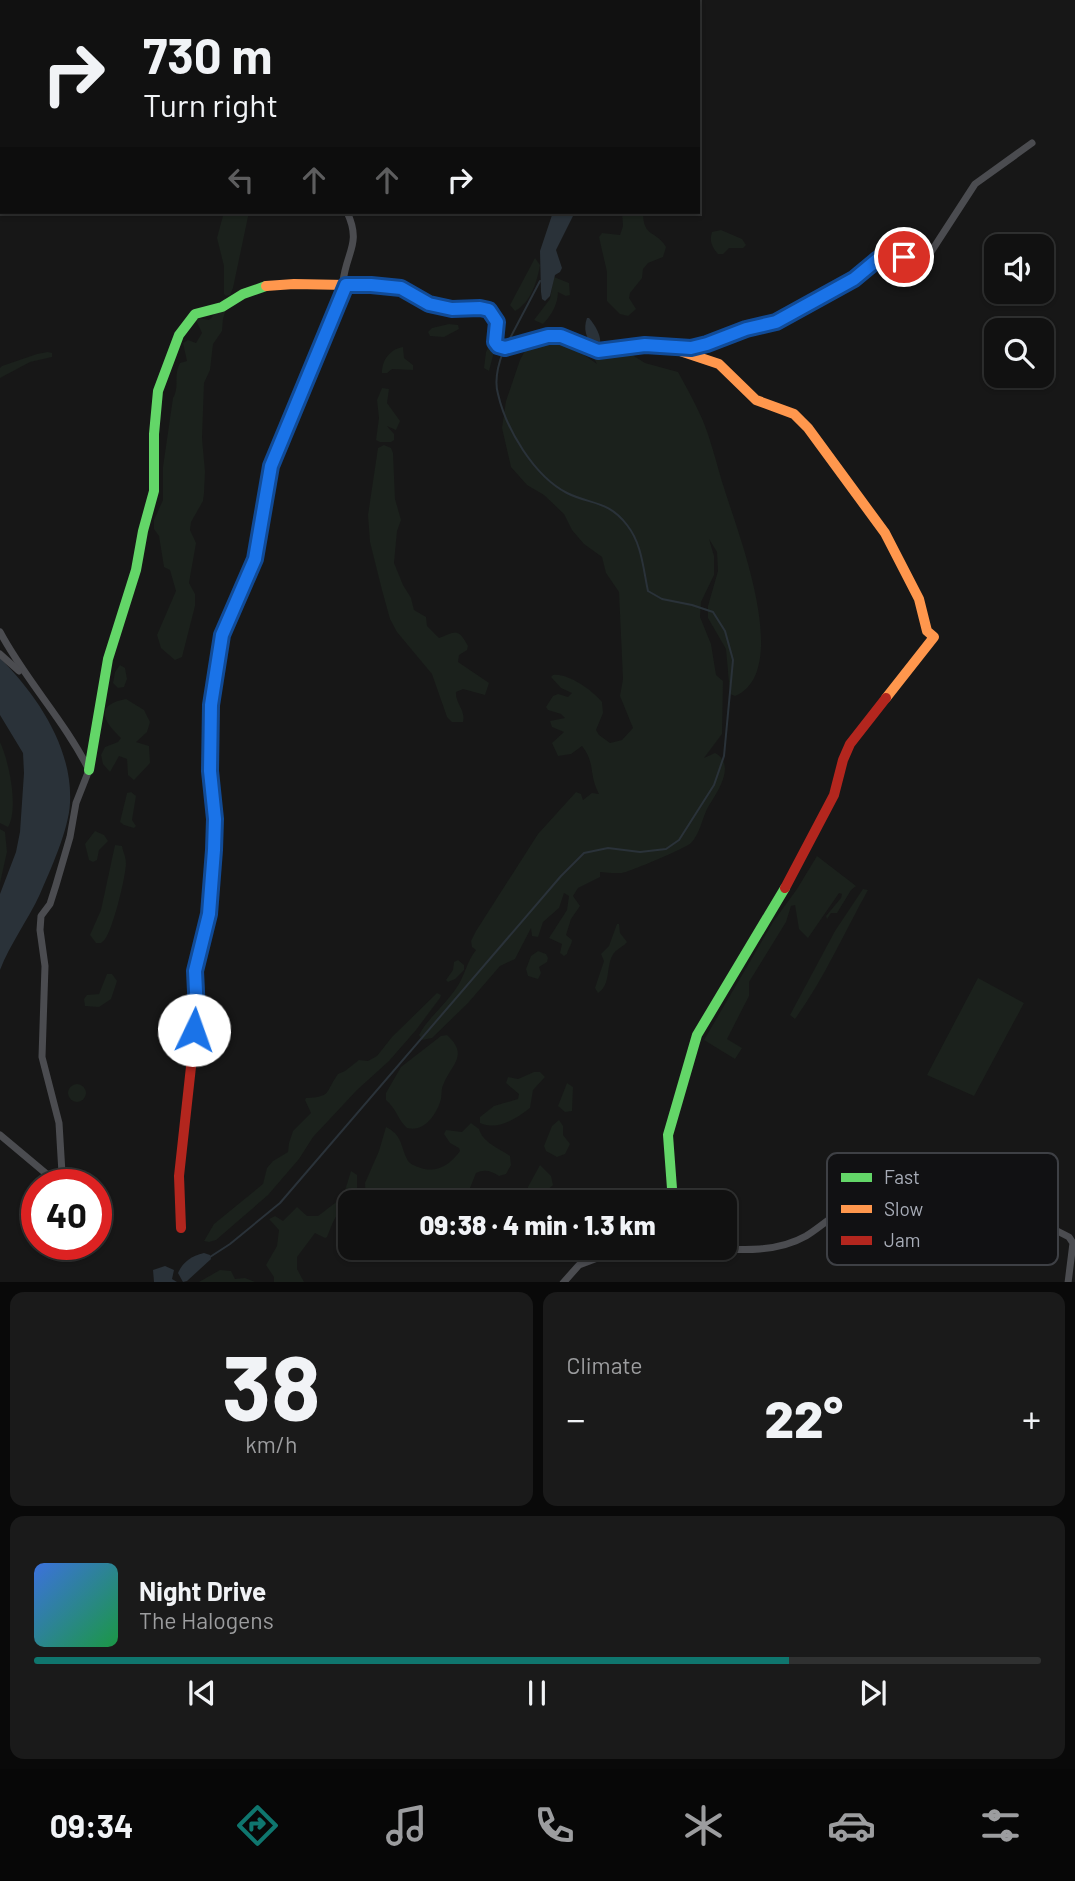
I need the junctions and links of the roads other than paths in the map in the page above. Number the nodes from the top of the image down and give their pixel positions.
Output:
1 (1032, 143) dead end
2 (347, 214) edge
3 (346, 285) junction
4 (665, 346) junction
5 (0, 632) edge
6 (0, 654) edge
7 (30, 681) junction
8 (89, 770) junction
9 (0, 1135) edge
10 (42, 1169) edge
11 (62, 1169) edge
12 (672, 1190) edge
13 (827, 1221) edge
14 (181, 1228) dead end
15 (1058, 1231) edge
16 (737, 1250) edge
17 (592, 1260) edge
18 (564, 1282) edge
19 (1068, 1282) edge

1 - 4 street
2 - 3 street
3 - 4 street
3 - 8 street
3 - 14 street
4 - 12 street
5 - 7 street
6 - 7 street
7 - 8 street
8 - 11 street
9 - 10 street
13 - 16 street
15 - 19 street
17 - 18 street

